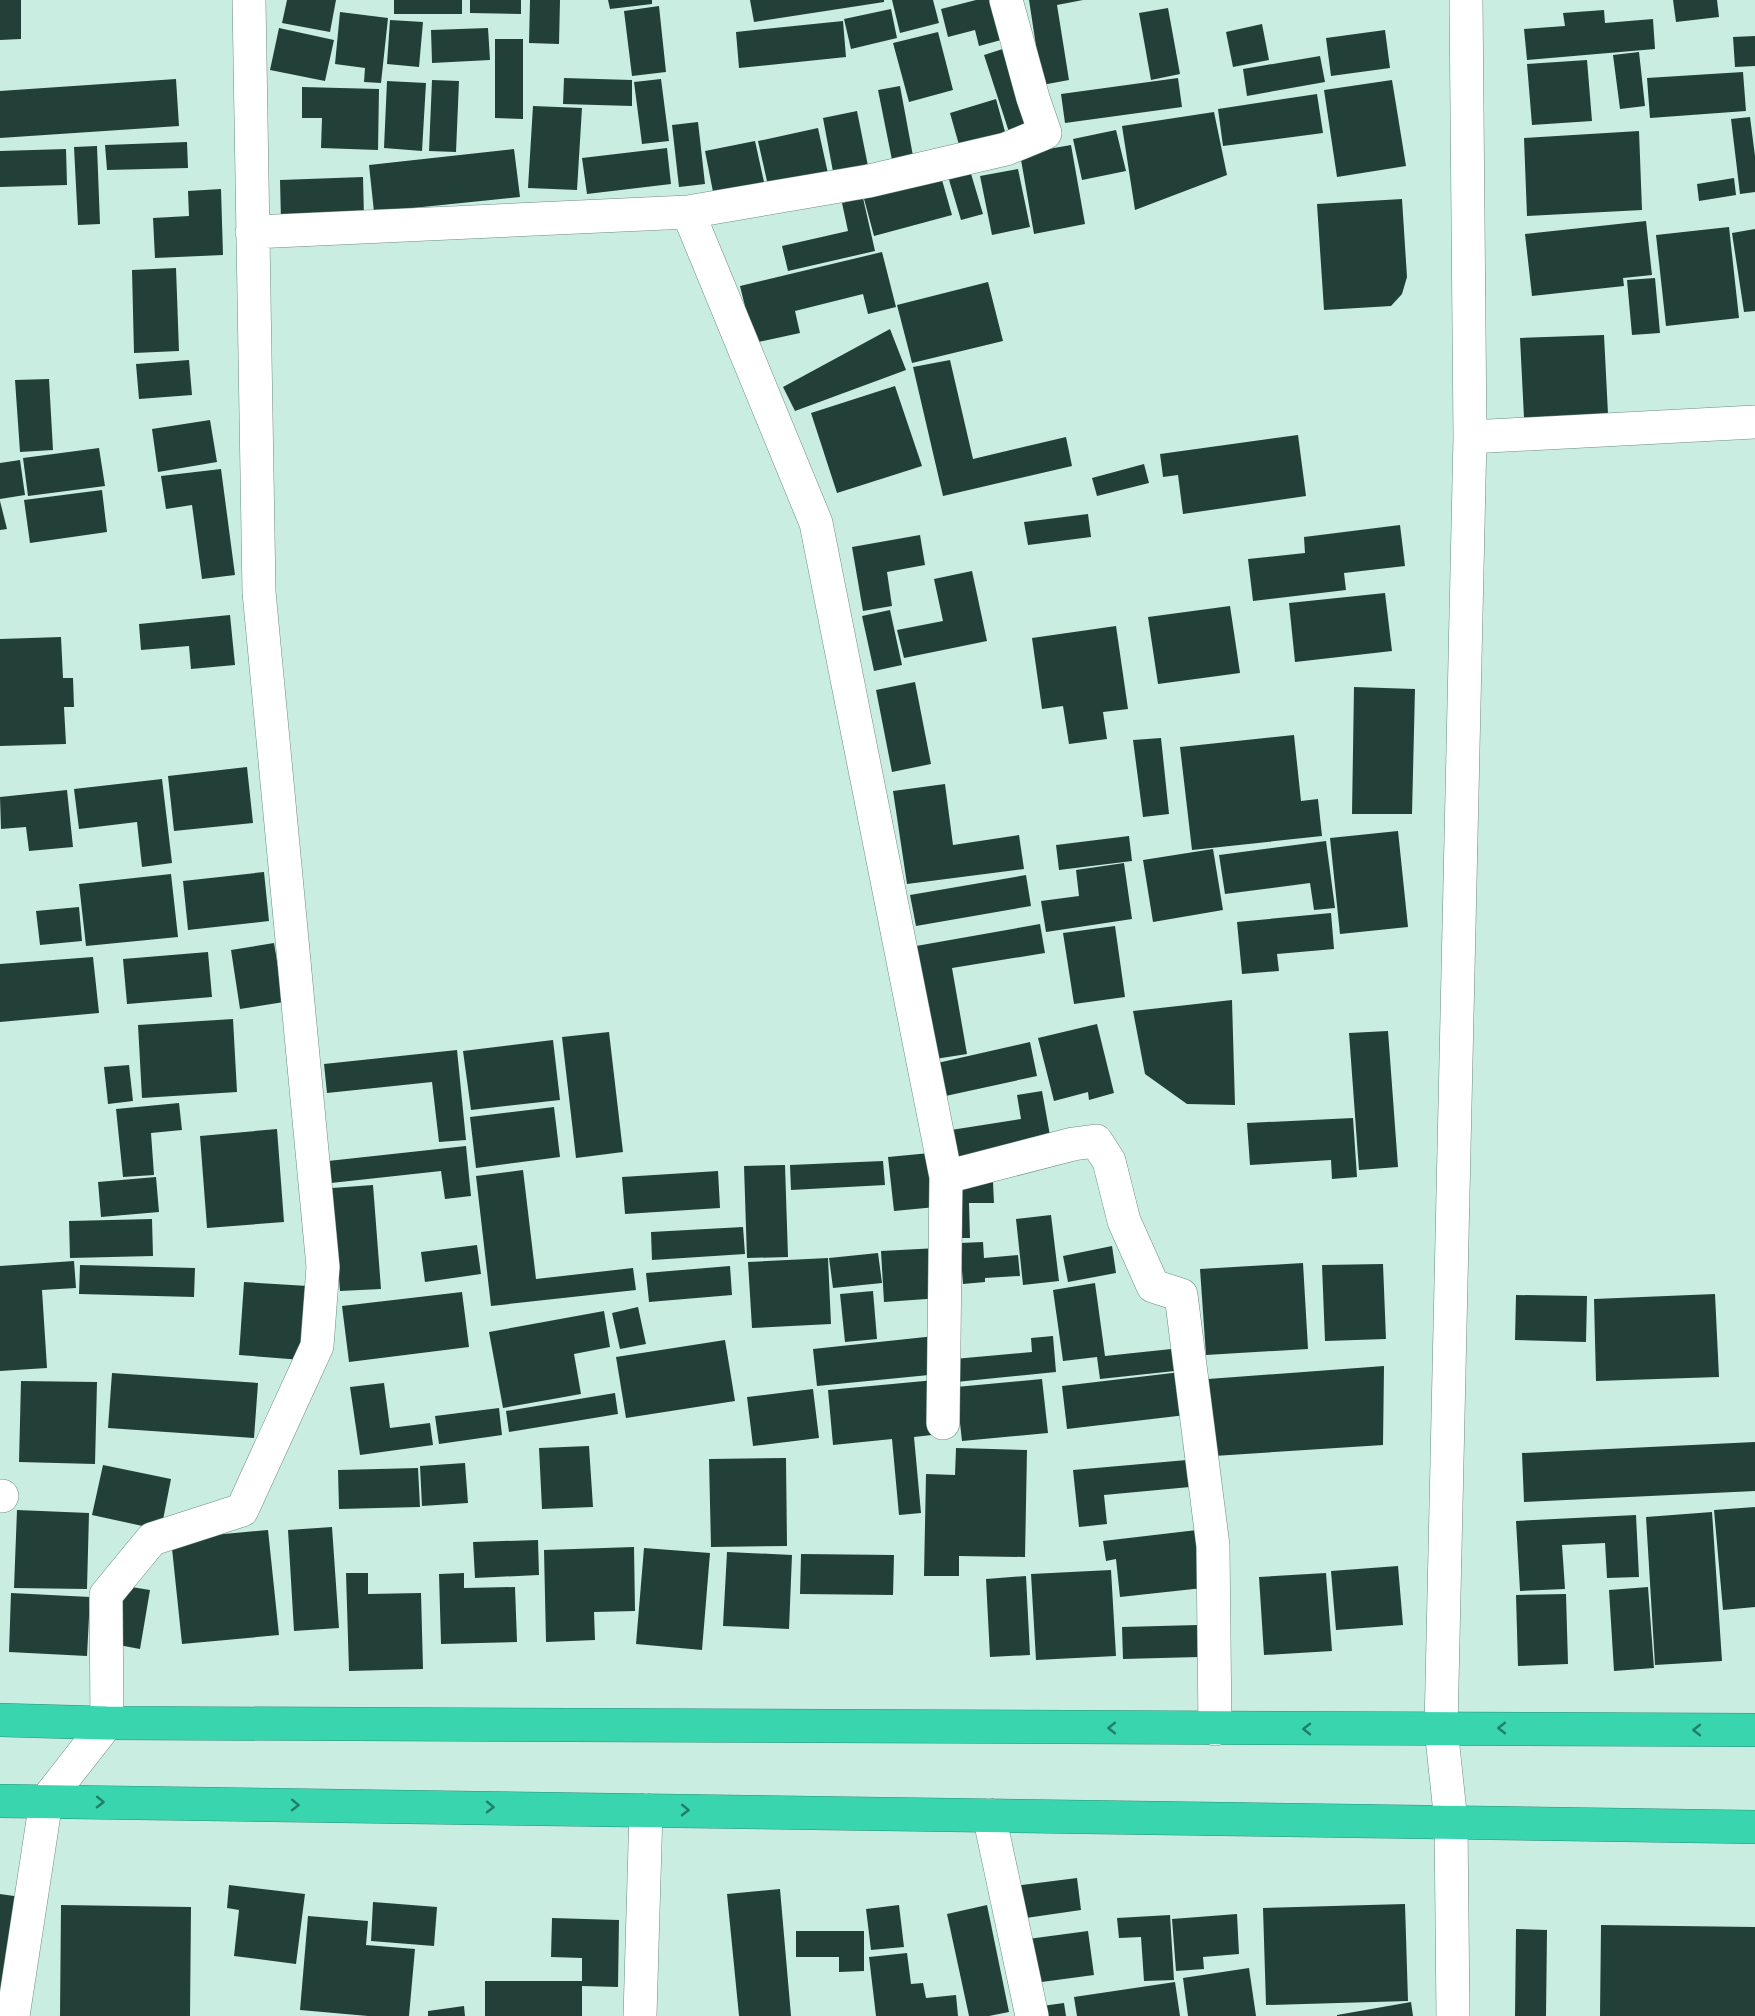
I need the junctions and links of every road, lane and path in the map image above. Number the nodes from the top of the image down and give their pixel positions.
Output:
1 (249, 0) edge
2 (1006, 0) edge
3 (1466, 0) edge
4 (688, 212) junction
5 (252, 232) junction
6 (1755, 422) edge
7 (1470, 437) junction
8 (946, 1177) junction
9 (943, 1423) dead end
10 (0, 1720) edge
11 (107, 1723) junction
12 (1441, 1728) junction
13 (1215, 1729) junction
14 (1755, 1730) edge
15 (0, 1801) edge
16 (46, 1801) junction
17 (646, 1810) junction
18 (989, 1815) junction
19 (1452, 1822) junction
20 (1755, 1827) edge
21 (13, 2016) edge
22 (639, 2016) edge
23 (1032, 2016) edge
24 (1452, 2016) edge

1 - 5 street
2 - 4 street
3 - 7 street
4 - 5 street
4 - 8 street
5 - 11 street
6 - 7 street
7 - 12 street
8 - 9 street
8 - 13 street
10 - 11 highway
13 -> 11 highway
11 - 16 street
12 -> 13 highway
14 -> 12 highway
12 - 19 street
15 - 16 highway
16 -> 17 highway
16 - 21 street
17 -> 18 highway
17 - 22 street
18 - 19 highway
18 - 23 street
19 - 20 highway
19 - 24 street

